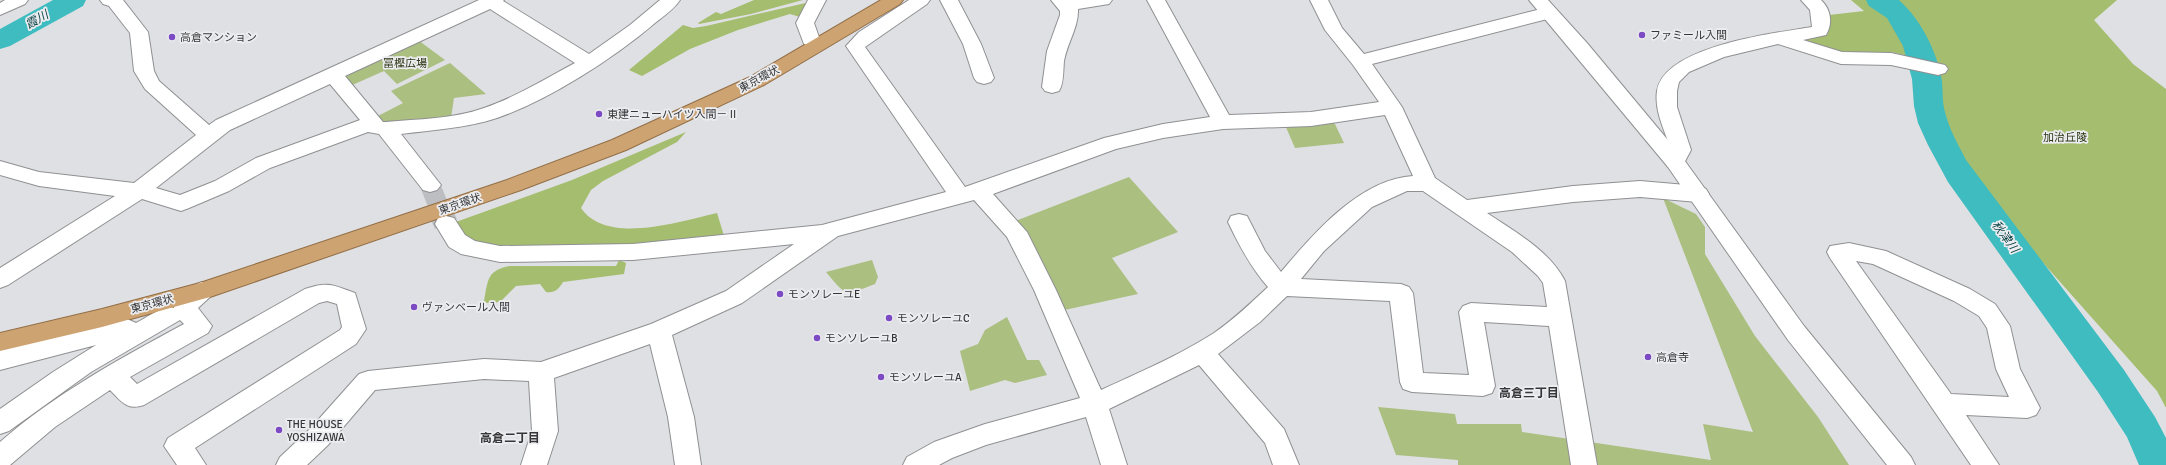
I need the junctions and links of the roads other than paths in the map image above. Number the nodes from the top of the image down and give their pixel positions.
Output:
1 (19, 0) edge
2 (671, 0) edge
3 (817, 0) edge
4 (874, 0) edge
5 (894, 0) edge
6 (921, 0) edge
7 (949, 0) edge
8 (1103, 0) edge
9 (1156, 0) edge
10 (1319, 0) edge
11 (1810, 0) edge
12 (115, 1) edge
13 (491, 1) edge
14 (1063, 3) edge
15 (1544, 7) edge
16 (0, 10) edge
17 (1776, 38) junction
18 (811, 40) junction
19 (1360, 61) junction
20 (589, 63) junction
21 (1938, 69) dead end
22 (333, 75) junction
23 (984, 78) dead end
24 (1052, 87) dead end
25 (1392, 107) junction
26 (1223, 122) junction
27 (381, 128) junction
28 (212, 134) junction
29 (1675, 162) junction
30 (0, 168) edge
31 (1427, 183) junction
32 (430, 186) tunnel mouth
33 (136, 192) junction
34 (969, 192) junction
35 (1698, 194) junction
36 (1462, 208) junction
37 (424, 216) junction
38 (1238, 222) dead end
39 (446, 224) tunnel mouth
40 (827, 233) junction
41 (500, 254) junction
42 (0, 279) edge
43 (1282, 287) junction
44 (202, 290) junction
45 (178, 314) junction
46 (1559, 317) junction
47 (0, 328) edge
48 (659, 331) junction
49 (0, 342) edge
50 (1202, 352) junction
51 (0, 360) edge
52 (541, 372) junction
53 (112, 376) junction
54 (1095, 404) junction
55 (1945, 404) junction
56 (0, 422) edge
57 (0, 458) edge
58 (193, 465) edge
59 (289, 465) edge
60 (534, 465) edge
61 (688, 465) edge
62 (916, 465) edge
63 (1114, 465) edge
64 (1286, 465) edge
65 (1584, 465) edge
66 (1902, 465) edge
67 (1986, 465) edge

1 - 16 street
2 - 20 street
3 - 18 street
4 - 18 highway, 東京環状
5 - 37 highway, 東京環状
6 - 34 street
7 - 23 street
8 - 14 street
9 - 26 street
10 - 19 street
11 - 17 street
12 - 28 street
13 - 20 street
13 - 22 street
14 - 24 street
15 - 19 street
15 - 29 street
17 - 21 street
17 - 29 street
18 - 47 highway, 東京環状
19 - 25 street
20 - 27 street
22 - 27 street
22 - 28 street
25 - 26 street
25 - 31 street
26 - 34 street
27 - 32 street
27 - 33 street
28 - 33 street
29 - 35 street
30 - 33 street
31 - 36 street
31 - 43 street
33 - 42 street
34 - 40 street
34 - 54 street
35 - 36 street
35 - 66 street
36 - 46 street
37 - 41 street
37 - 44 highway, 東京環状
38 - 43 street
39 - 41 street
40 - 41 street
40 - 48 street
43 - 46 street
43 - 50 street
44 - 45 street
44 - 49 highway, 東京環状
45 - 51 street
45 - 53 street
45 - 56 street
46 - 65 street
48 - 52 street
48 - 61 street
50 - 54 street
50 - 64 street
52 - 59 street
52 - 60 street
53 - 57 street
53 - 58 street
54 - 62 street
54 - 63 street
55 - 55 street
55 - 67 street

